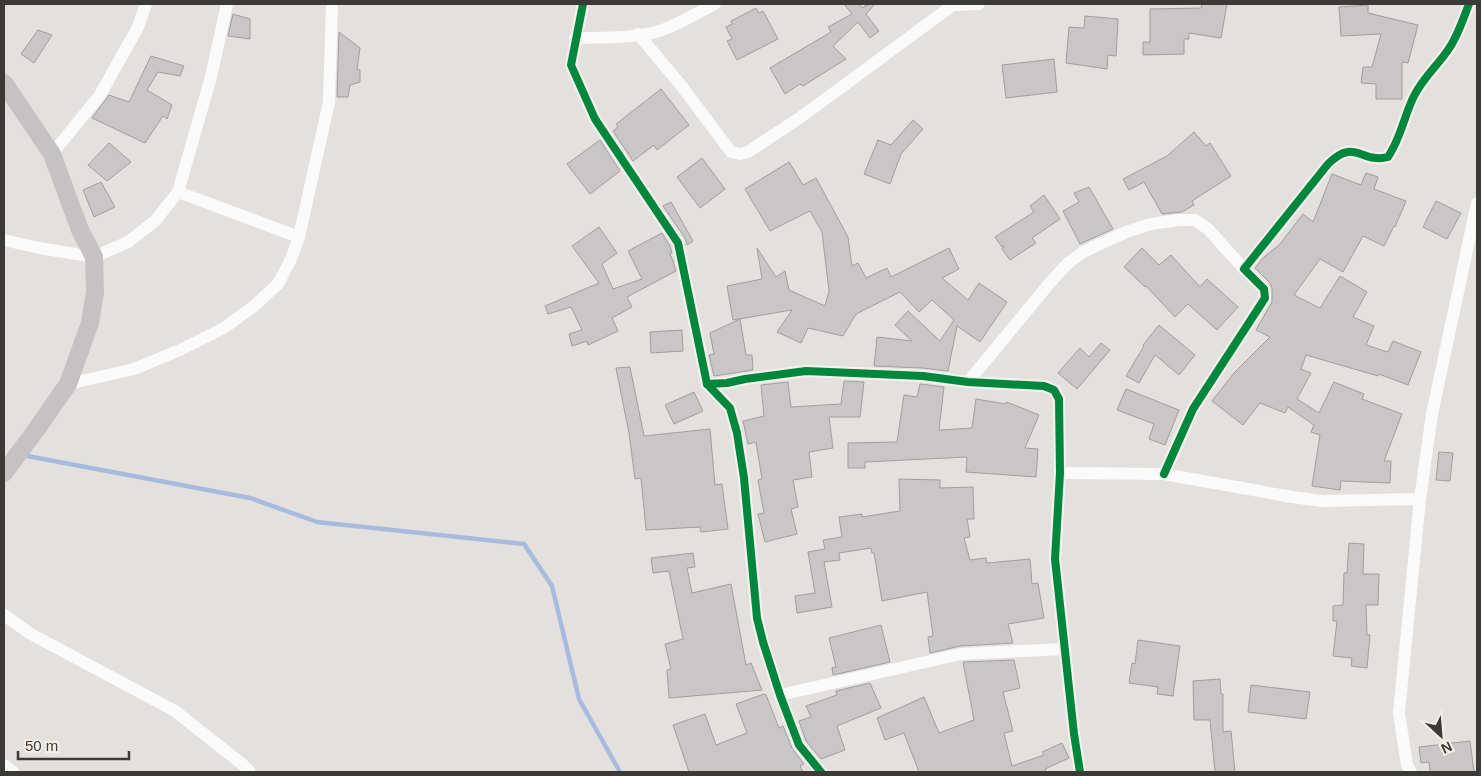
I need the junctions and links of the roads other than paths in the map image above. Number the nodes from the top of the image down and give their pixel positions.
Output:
1 (146, 4) edge
2 (227, 4) edge
3 (332, 4) edge
4 (582, 4) edge
5 (715, 4) edge
6 (951, 4) edge
7 (979, 4) edge
8 (1469, 4) edge
9 (638, 34) junction
10 (576, 38) junction
11 (4, 83) edge
12 (52, 154) junction
13 (178, 192) junction
14 (1477, 203) edge
15 (299, 237) junction
16 (4, 240) edge
17 (94, 257) junction
18 (1244, 269) junction
19 (968, 382) junction
20 (68, 384) junction
21 (708, 384) junction
22 (4, 473) edge
23 (1060, 473) junction
24 (1164, 474) junction
25 (1420, 499) junction
26 (4, 615) edge
27 (1065, 649) junction
28 (780, 695) junction
29 (4, 764) edge
30 (13, 772) edge
31 (250, 772) edge
32 (821, 772) edge
33 (1080, 772) edge
34 (1411, 772) edge

1 - 12 street
2 - 13 street
3 - 15 street
4 - 10 street
5 - 9 street
6 - 7 street
6 - 9 street
8 - 18 street
9 - 10 street
10 - 21 street
11 - 12 street
12 - 17 street
13 - 15 street
13 - 17 street
14 - 25 street
15 - 20 street
16 - 17 street
17 - 20 street
18 - 19 street
18 - 24 street
19 - 21 street
19 - 23 street
20 - 22 street
21 - 28 street
23 - 24 street
23 - 27 street
24 - 25 street
25 - 34 street
26 - 31 street
27 - 28 street
27 - 33 street
28 - 32 street
29 - 30 street

